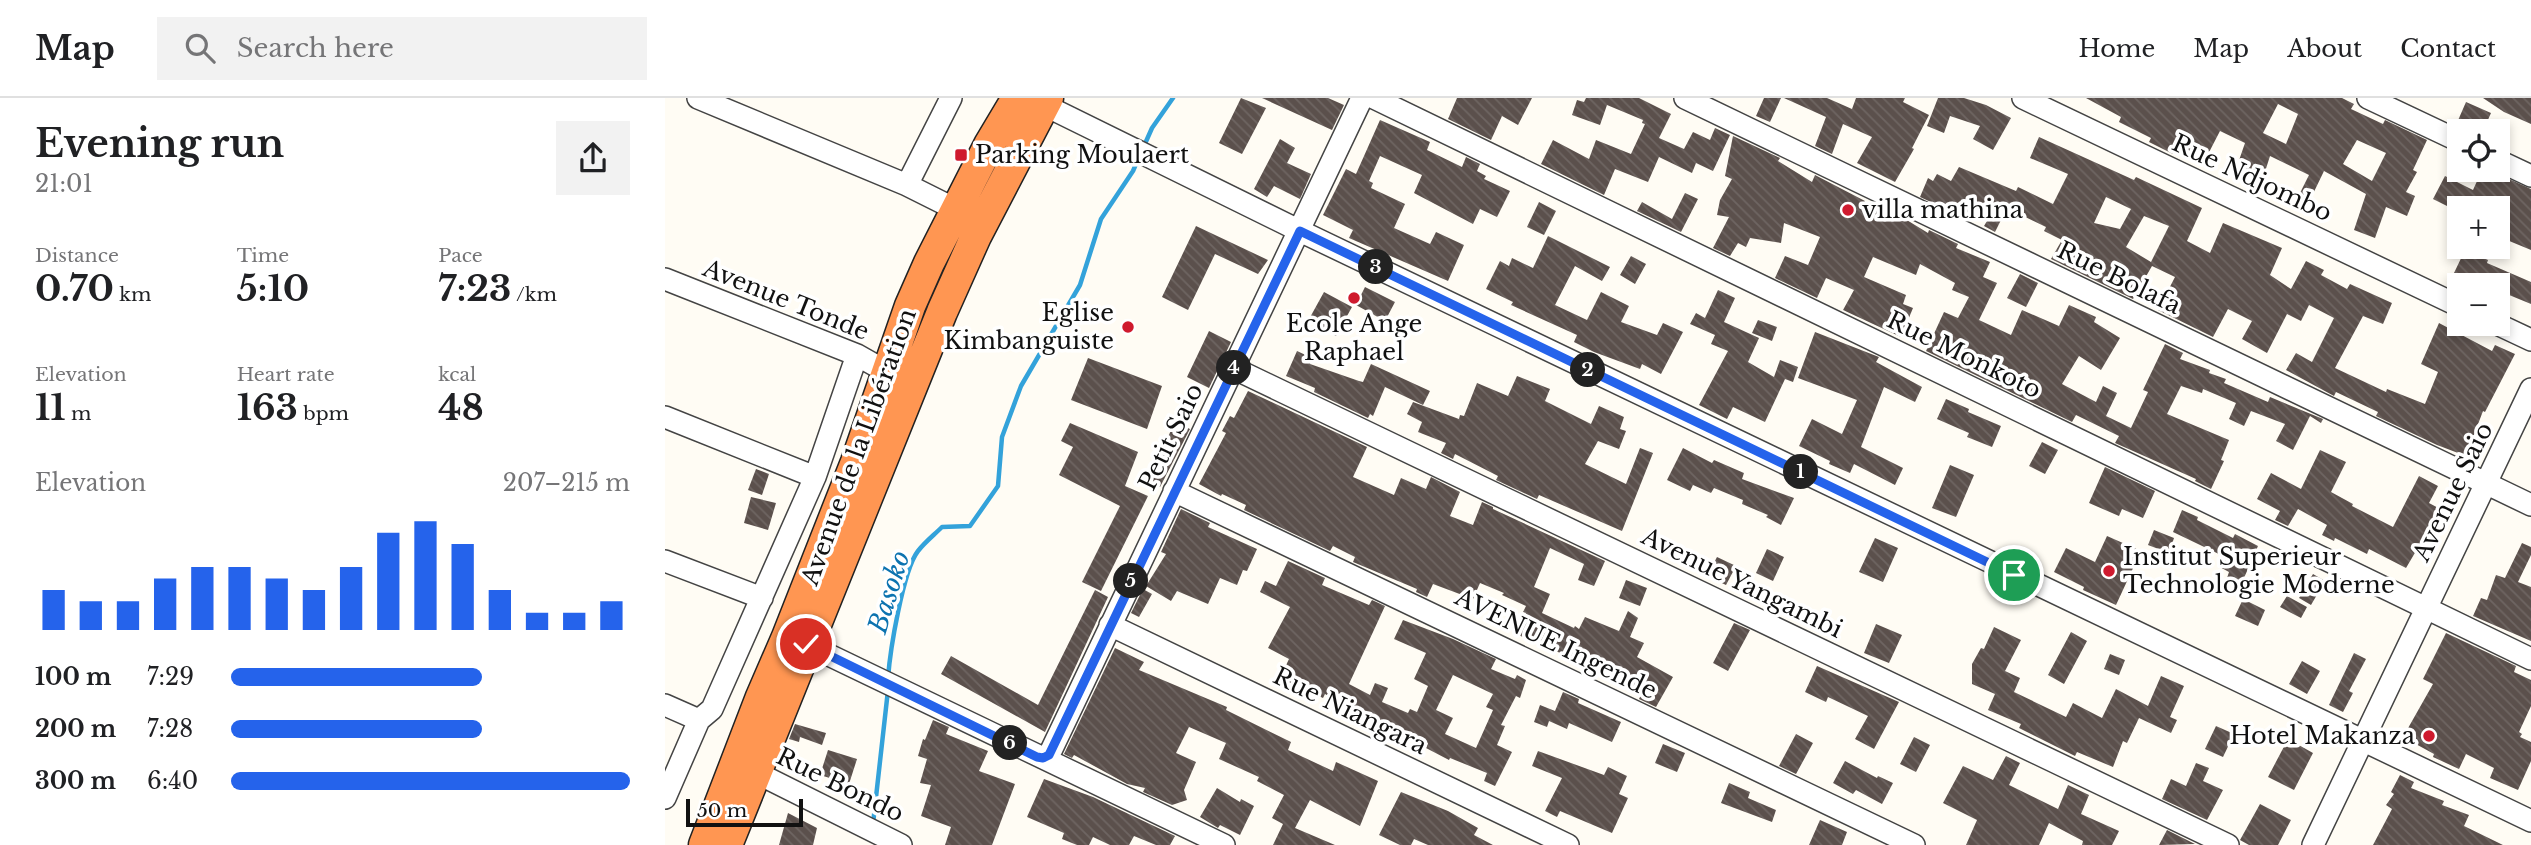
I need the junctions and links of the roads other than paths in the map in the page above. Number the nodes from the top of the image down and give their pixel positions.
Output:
1 (698, 98) edge
2 (951, 98) edge
3 (1362, 98) edge
4 (1374, 98) edge
5 (1685, 98) edge
6 (2023, 98) edge
7 (2368, 98) edge
8 (1034, 100) edge
9 (2447, 135) edge
10 (2510, 166) edge
11 (2531, 176) edge
12 (907, 185) junction
13 (957, 209) junction
14 (983, 224) junction
15 (1300, 231) junction
16 (665, 279) edge
17 (2447, 300) edge
18 (2510, 330) edge
19 (2531, 340) edge
20 (857, 355) junction
21 (1233, 368) junction
22 (887, 372) junction
23 (2531, 389) edge
24 (665, 416) edge
25 (815, 477) junction
26 (2486, 484) junction
27 (1174, 491) junction
28 (2531, 505) edge
29 (665, 561) edge
30 (762, 598) junction
31 (2426, 608) junction
32 (1109, 625) junction
33 (806, 644) junction
34 (2531, 659) edge
35 (665, 705) edge
36 (699, 720) junction
37 (2362, 742) junction
38 (1043, 758) junction
39 (755, 772) junction
40 (665, 798) edge
41 (2531, 821) edge
42 (704, 845) edge
43 (727, 845) edge
44 (901, 845) edge
45 (1224, 845) edge
46 (1568, 845) edge
47 (1915, 845) edge
48 (2228, 845) edge
49 (2313, 845) edge

1 - 12 street
2 - 12 street
3 - 15 street, Petit Saio
4 - 31 street, Rue Monkoto
5 - 26 street, Rue Bolafa
6 - 17 street, Rue Ndjombo
7 - 9 street
8 - 13 highway, Avenue de la Libération
8 - 14 highway, Avenue de la Libération
8 - 15 street
10 - 11 street
12 - 13 street
13 - 14 street
13 - 22 highway, Avenue de la Libération
14 - 33 highway, Avenue de la Libération
15 - 21 street, Petit Saio
15 - 37 street
16 - 20 street, Avenue Tonde
18 - 19 street
20 - 22 street, Avenue Tonde
20 - 25 street
21 - 27 street, Petit Saio
21 - 48 street, Avenue Yangambi
22 - 42 highway, Avenue de la Libération
23 - 26 street, Avenue Saio
24 - 25 street
25 - 30 street
26 - 28 street, Rue Bolafa
26 - 31 street, Avenue Saio
27 - 32 street, Petit Saio
27 - 47 street, AVENUE Ingende
29 - 30 street
30 - 36 street
31 - 34 street, Rue Monkoto
31 - 37 street, Avenue Saio
32 - 38 street, Petit Saio
32 - 46 street, Rue Niangara
33 - 38 street
33 - 39 highway, Avenue de la Libération
35 - 36 street
36 - 40 street
37 - 41 street
37 - 49 street, Avenue Saio
38 - 45 street
39 - 43 highway, Avenue de la Libération
39 - 44 street, Rue Bondo

